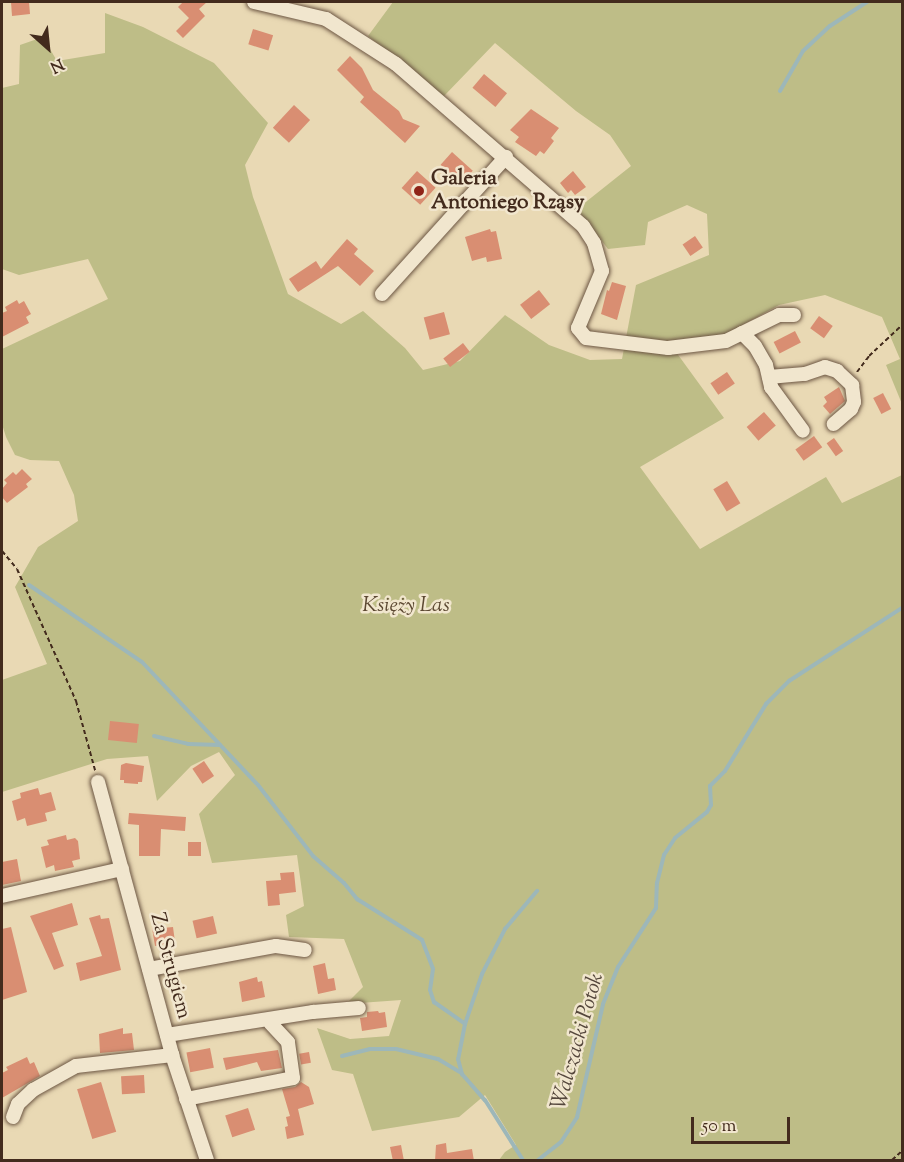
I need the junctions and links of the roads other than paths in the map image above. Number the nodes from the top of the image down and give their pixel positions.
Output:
1 (254, 2) edge
2 (506, 158) junction
3 (382, 294) dead end
4 (794, 315) dead end
5 (742, 333) junction
6 (769, 377) junction
7 (834, 424) dead end
8 (804, 431) dead end
9 (98, 782) road end
10 (122, 869) junction
11 (2, 896) edge
12 (305, 950) dead end
13 (149, 969) junction
14 (359, 1008) dead end
15 (270, 1023) dead end
16 (167, 1035) junction
17 (172, 1054) junction
18 (186, 1099) junction
19 (14, 1117) dead end
20 (207, 1161) edge

1 - 2 street
2 - 3 street
2 - 5 street
4 - 5 street
5 - 6 street
6 - 7 street
6 - 8 street
9 - 10 street, Za Strugiem
10 - 11 street
10 - 13 street, Za Strugiem
12 - 13 street
13 - 16 street, Za Strugiem
14 - 16 street
15 - 18 street
16 - 17 street, Za Strugiem
17 - 18 street, Za Strugiem
17 - 19 street
18 - 20 street, Za Strugiem

